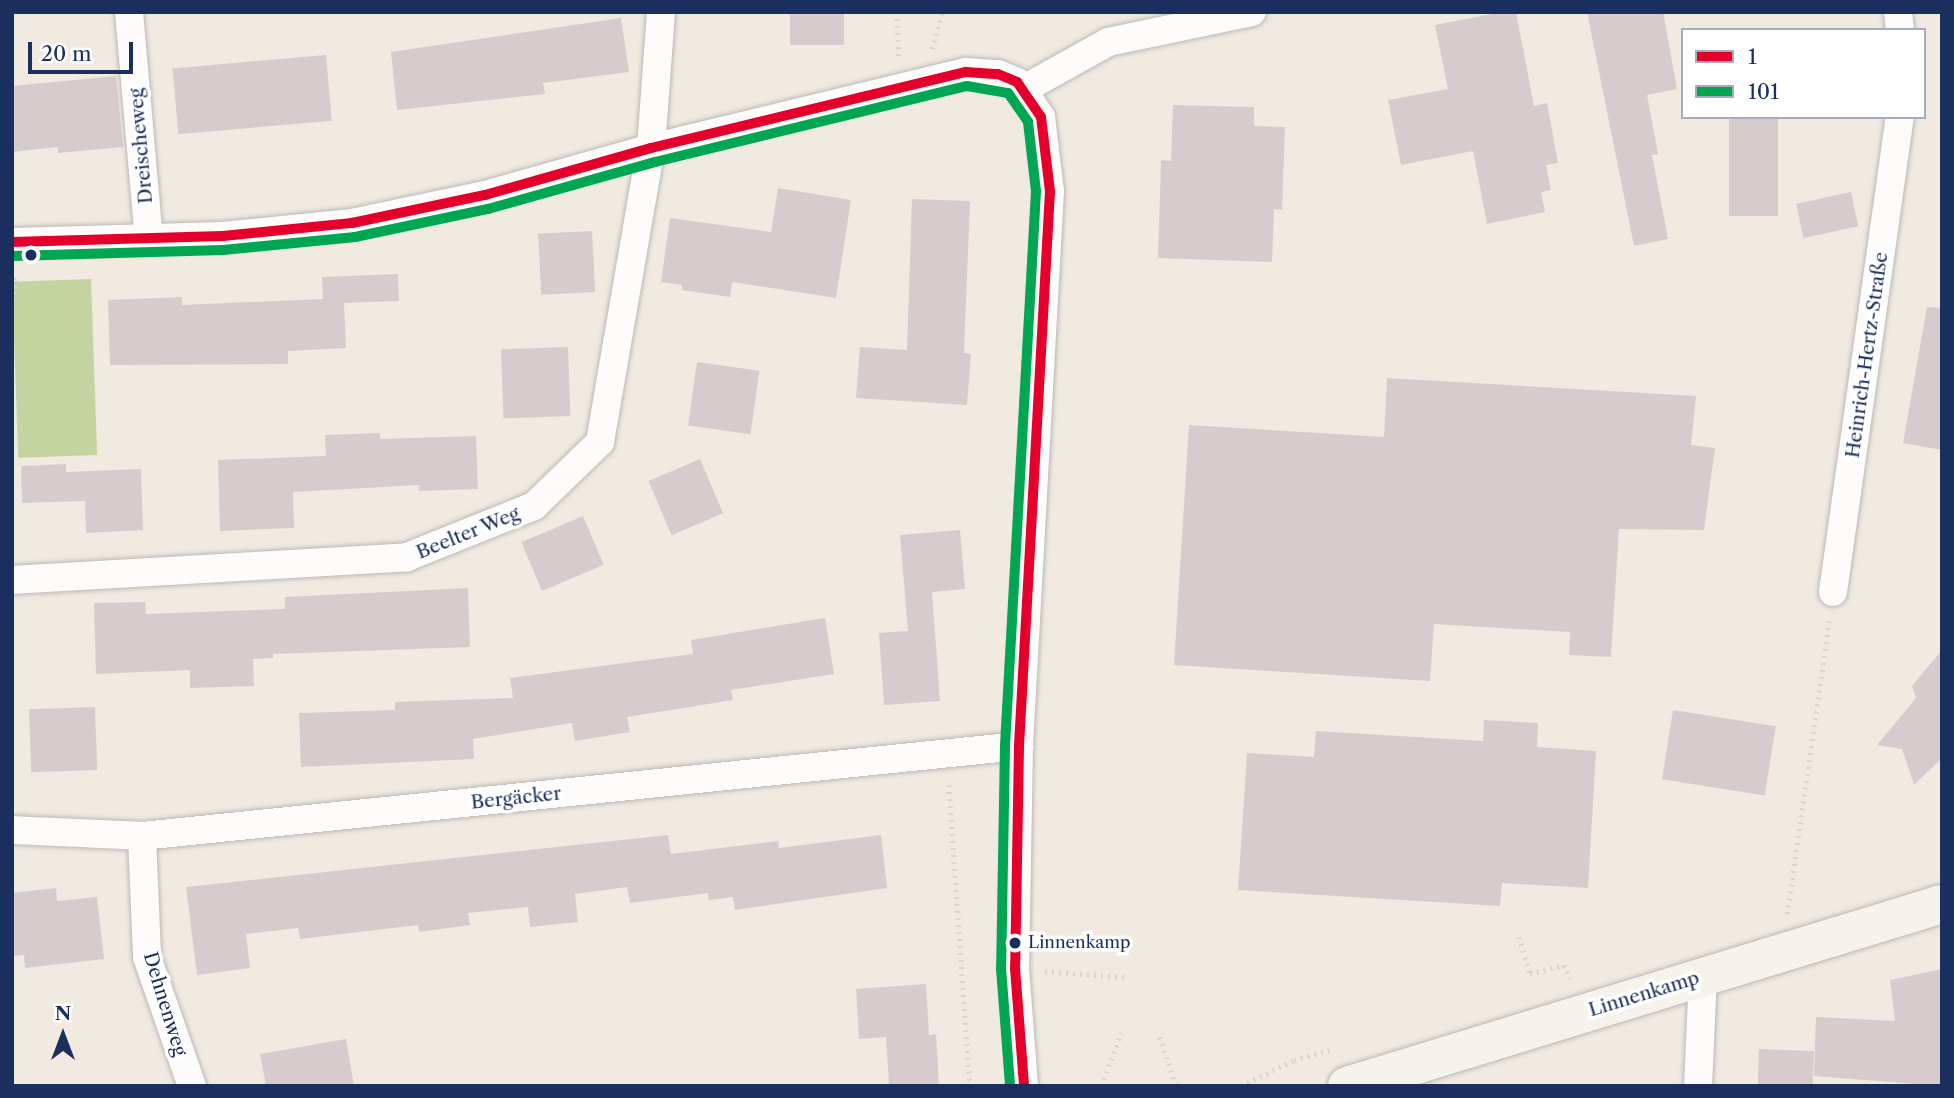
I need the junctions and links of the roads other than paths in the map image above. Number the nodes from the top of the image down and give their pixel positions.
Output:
1 (129, 12) edge
2 (661, 12) edge
3 (1252, 12) edge
4 (1024, 89) junction
5 (1900, 119) edge
6 (651, 148) junction
7 (149, 239) junction
8 (12, 242) edge
9 (12, 580) edge
10 (1833, 592) road end
11 (1019, 746) junction
12 (12, 831) edge
13 (142, 836) junction
14 (1942, 904) edge
15 (1703, 976) junction
16 (192, 1086) edge
17 (1024, 1086) edge
18 (1348, 1086) edge
19 (1698, 1086) edge

1 - 7 street, Dreischeweg
2 - 6 street, Beelter Weg
3 - 4 street
4 - 6 street
4 - 11 street
5 - 10 street, Heinrich-Hertz-Straße
6 - 7 street
6 - 9 street, Beelter Weg
7 - 8 street
11 - 13 street, Bergäcker
11 - 17 street
12 - 13 street, Bergäcker
13 - 16 street, Dehnenweg
14 - 15 main road, Linnenkamp
15 - 18 main road, Linnenkamp
15 - 19 street

